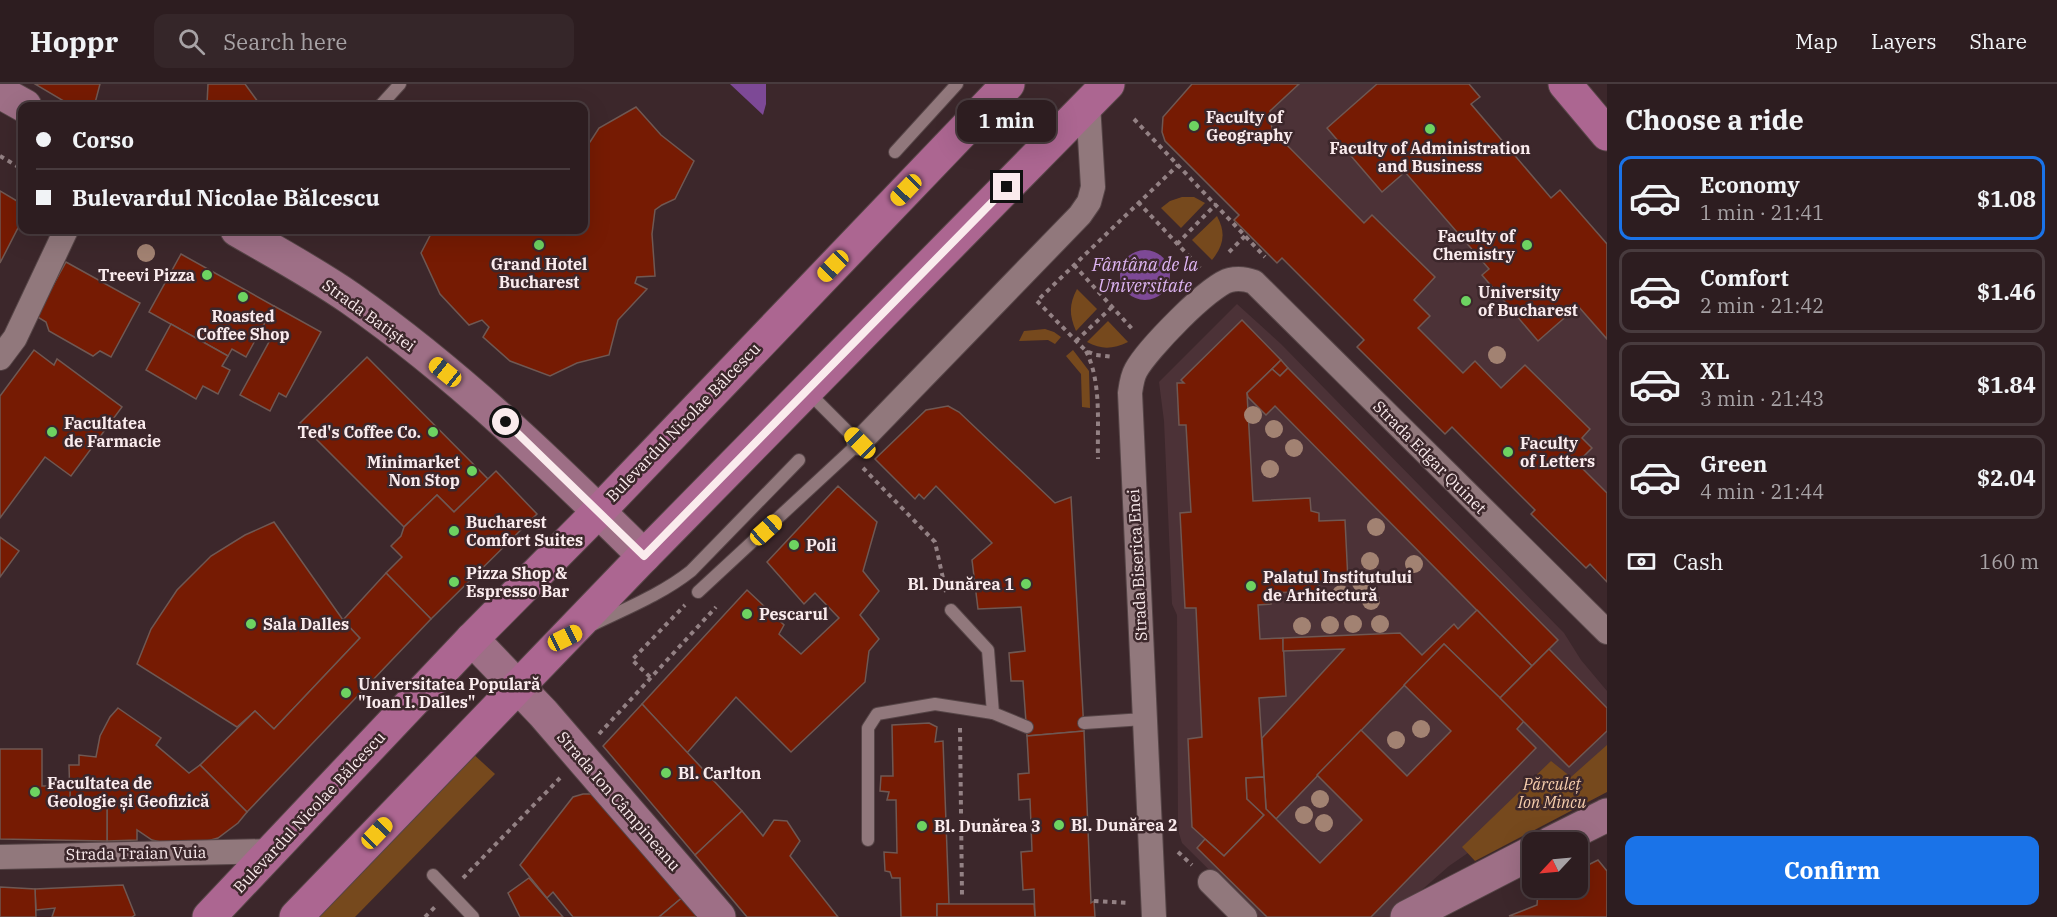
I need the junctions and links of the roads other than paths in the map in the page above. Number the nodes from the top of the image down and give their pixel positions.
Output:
1 (400, 84) edge
2 (957, 84) edge
3 (1008, 84) edge
4 (1565, 84) edge
5 (0, 92) edge
6 (1098, 94) edge
7 (18, 102) edge
8 (384, 102) edge
9 (1607, 134) edge
10 (895, 152) dead end
11 (64, 234) edge
12 (258, 236) edge
13 (1254, 282) joint
14 (0, 358) edge
15 (806, 390) junction
16 (855, 448) junction
17 (799, 460) dead end
18 (598, 511) junction
19 (644, 556) junction
20 (698, 592) dead end
21 (951, 610) road end
22 (1607, 632) edge
23 (565, 638) junction
24 (472, 639) junction
25 (518, 686) junction
26 (993, 714) junction
27 (1144, 719) junction
28 (1084, 723) dead end
29 (1027, 727) dead end
30 (1607, 815) edge
31 (1573, 832) edge
32 (868, 840) dead end
33 (273, 851) junction
34 (0, 857) edge
35 (1522, 858) edge
36 (433, 875) dead end
37 (1210, 882) dead end
38 (1153, 911) edge
39 (209, 917) edge
40 (296, 917) edge
41 (473, 917) edge
42 (719, 917) edge
43 (1245, 917) edge
44 (1407, 917) edge

1 - 8 lane
2 - 10 lane
3 - 18 main road, Bulevardul Nicolae Bălcescu
4 - 9 main road
5 - 7 street
6 - 15 main road
6 - 16 street
11 - 14 street
12 - 18 street, Strada Batiștei
13 - 22 street, Strada Edgar Quinet
13 - 27 street, Strada Biserica Enei
15 - 16 lane
15 - 19 main road
16 - 20 lane
17 - 23 lane
18 - 19 street, Strada Batiștei
18 - 24 main road, Bulevardul Nicolae Bălcescu
19 - 23 main road
21 - 26 lane
23 - 25 main road
24 - 25 street, Strada Ion Câmpineanu
24 - 33 main road, Bulevardul Nicolae Bălcescu
25 - 40 main road
25 - 42 street, Strada Ion Câmpineanu
26 - 29 lane
26 - 32 lane
27 - 28 lane
27 - 38 street, Strada Biserica Enei
30 - 31 street
33 - 34 street, Strada Traian Vuia
33 - 39 main road, Bulevardul Nicolae Bălcescu
35 - 44 street
36 - 41 lane
37 - 43 street

